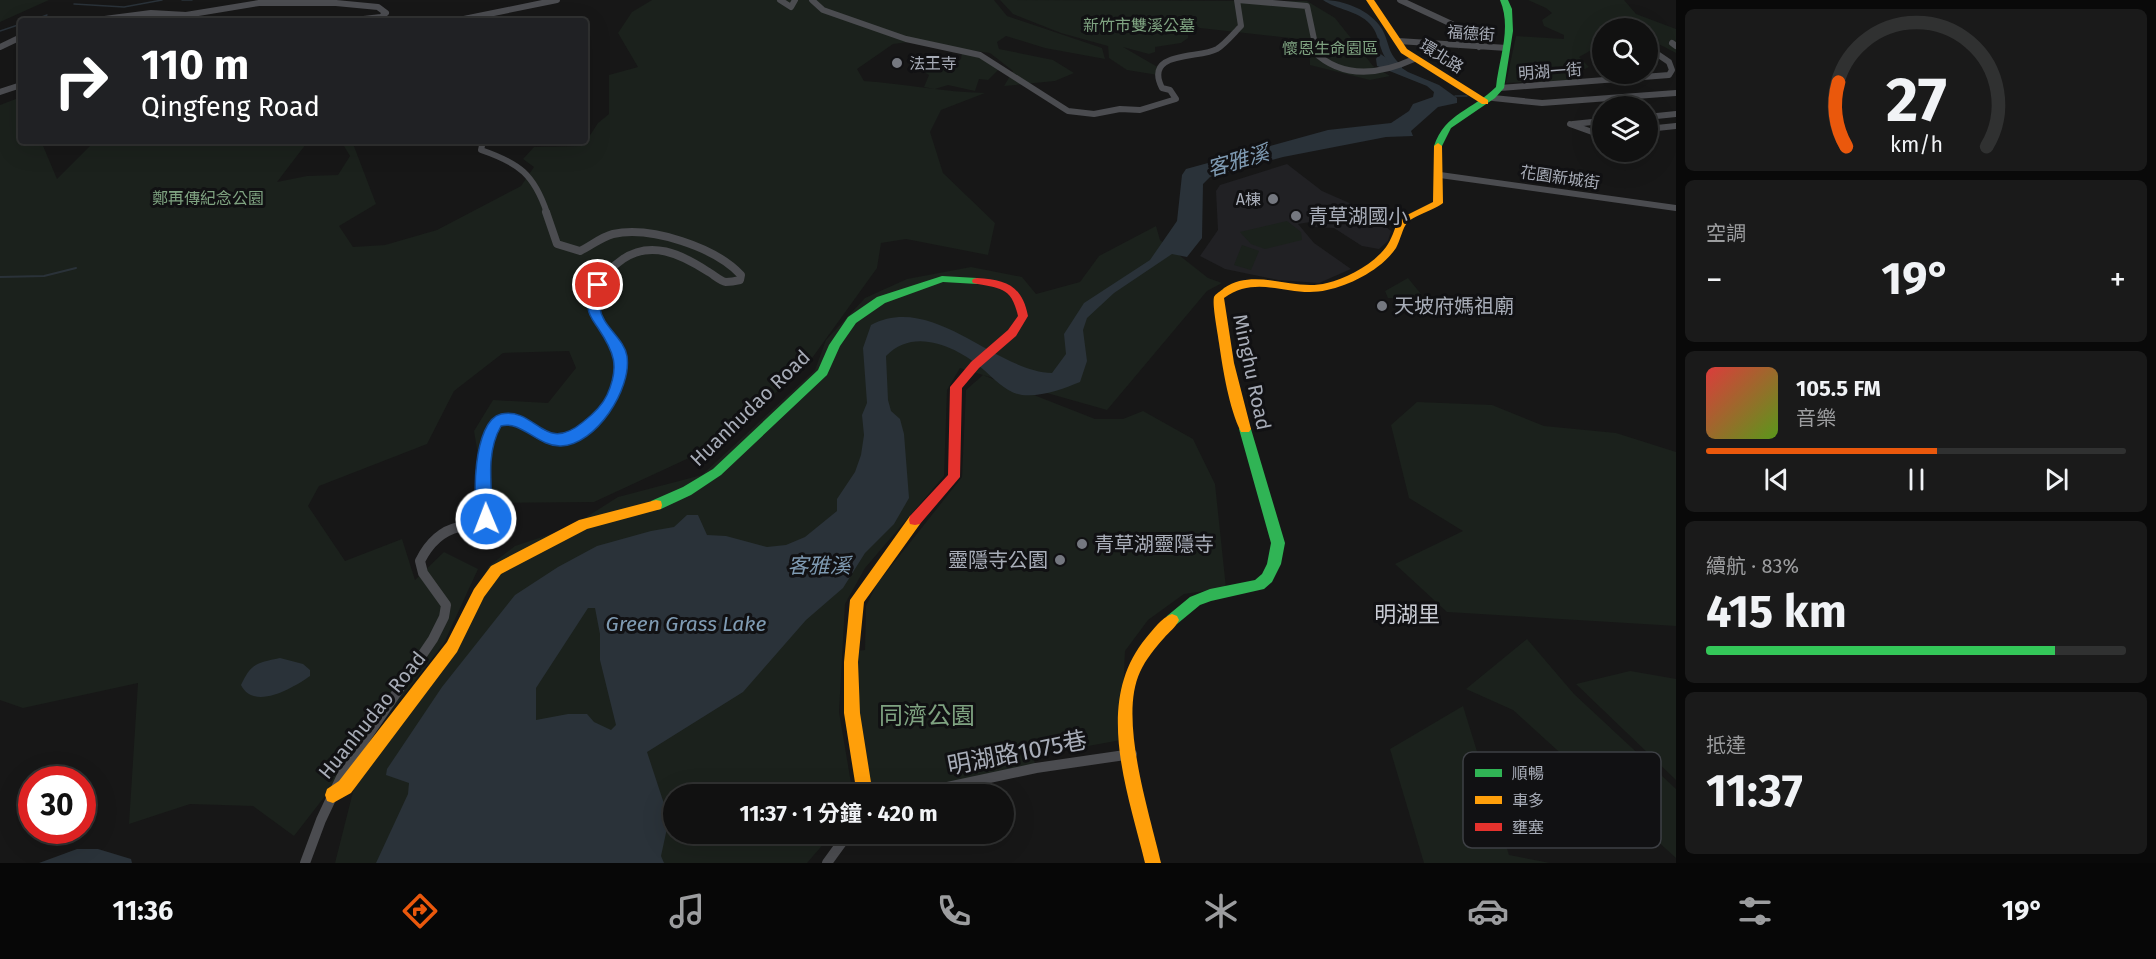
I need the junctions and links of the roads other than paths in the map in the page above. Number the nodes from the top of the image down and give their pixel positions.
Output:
1 (556, 0) edge
2 (780, 0) edge
3 (795, 0) edge
4 (812, 0) edge
5 (1237, 0) edge
6 (1370, 0) edge
7 (1400, 0) edge
8 (1504, 0) edge
9 (112, 18) edge
10 (370, 18) edge
11 (469, 18) edge
12 (1453, 35) dead end
13 (18, 38) edge
14 (1398, 42) junction
15 (1456, 45) junction
16 (0, 47) edge
17 (1479, 47) junction
18 (1507, 48) junction
19 (1658, 54) edge
20 (1460, 55) dead end
21 (1411, 61) junction
22 (1658, 76) edge
23 (1594, 84) edge
24 (18, 86) edge
25 (0, 92) edge
26 (1676, 93) edge
27 (1493, 96) junction
28 (1676, 114) edge
29 (1658, 116) edge
30 (1592, 122) edge
31 (1676, 126) edge
32 (1658, 128) edge
33 (1592, 132) edge
34 (482, 144) edge
35 (1440, 176) junction
36 (1676, 208) edge
37 (1132, 754) junction
38 (864, 784) edge
39 (961, 784) edge
40 (333, 795) junction
41 (841, 844) edge
42 (304, 863) edge
43 (827, 863) edge
44 (1153, 863) edge

1 - 11 street
2 - 3 street
4 - 5 street
5 - 21 street
6 - 14 street, 環北路
7 - 17 street
8 - 18 street
9 - 10 street
12 - 15 street
13 - 16 street
14 - 15 street, 福德街
14 - 21 street, 環北路
15 - 17 street, 福德街
15 - 20 street
17 - 18 street, 福德街
18 - 27 street
19 - 22 street, 明湖一街
21 - 27 street, 環北路
23 - 27 street, 明湖一街
24 - 25 street
26 - 27 street
27 - 35 street, Minghu Road
28 - 29 street
30 - 33 street
31 - 32 street
34 - 40 street
35 - 36 street, 花園新城街
35 - 37 street, Minghu Road
37 - 39 street, 明湖路1075巷
37 - 44 street, Minghu Road
38 - 40 street, Huanhudao Road
40 - 42 street, Huanhudao Road
41 - 43 street

